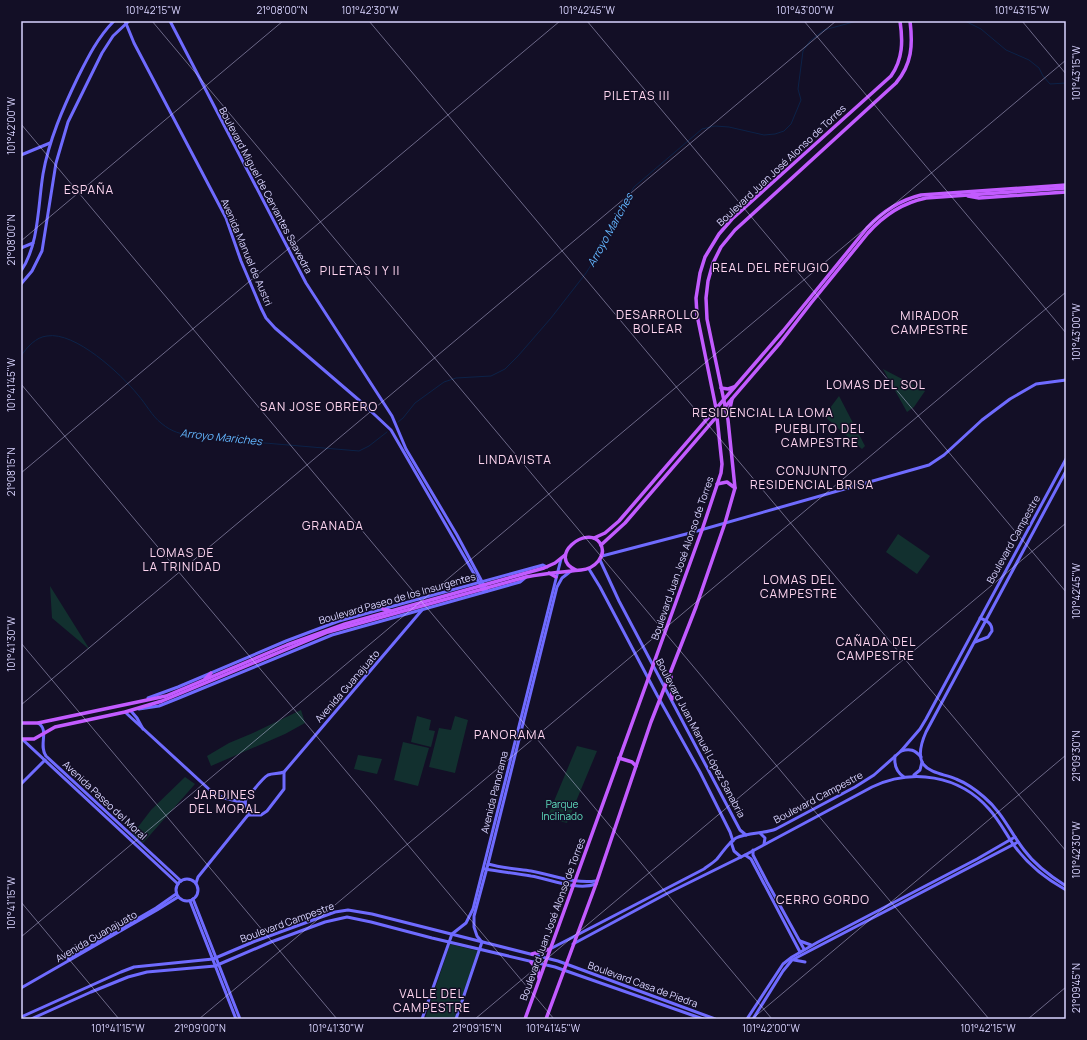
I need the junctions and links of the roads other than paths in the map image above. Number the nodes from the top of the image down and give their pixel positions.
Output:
1 (114, 21) edge
2 (170, 21) edge
3 (900, 21) edge
4 (910, 21) edge
5 (127, 22) edge
6 (886, 81) junction
7 (892, 88) junction
8 (856, 108) junction
9 (862, 115) junction
10 (50, 143) junction
11 (21, 155) edge
12 (1066, 187) edge
13 (1066, 192) edge
14 (967, 195) junction
15 (33, 243) junction
16 (21, 248) edge
17 (21, 271) edge
18 (21, 284) edge
19 (1066, 380) edge
20 (735, 387) junction
21 (721, 388) junction
22 (732, 399) junction
23 (723, 400) junction
24 (725, 407) junction
25 (716, 408) junction
26 (717, 415) junction
27 (392, 417) junction
28 (728, 420) junction
29 (385, 423) junction
30 (708, 426) junction
31 (718, 429) junction
32 (397, 430) junction
33 (394, 434) junction
34 (1066, 459) edge
35 (1066, 471) edge
36 (717, 484) junction
37 (735, 488) junction
38 (725, 523) junction
39 (702, 530) junction
40 (594, 538) junction
41 (601, 545) junction
42 (565, 555) junction
43 (602, 556) junction
44 (560, 559) junction
45 (600, 560) junction
46 (589, 569) junction
47 (571, 570) junction
48 (576, 570) junction
49 (558, 572) junction
50 (548, 573) junction
51 (556, 578) junction
52 (484, 587) junction
53 (434, 595) junction
54 (430, 600) junction
55 (426, 605) junction
56 (383, 609) junction
57 (422, 610) junction
58 (392, 611) junction
59 (980, 618) junction
60 (986, 620) junction
61 (326, 627) junction
62 (320, 632) junction
63 (328, 632) junction
64 (324, 638) junction
65 (974, 642) junction
66 (264, 658) junction
67 (269, 660) junction
68 (653, 664) junction
69 (211, 673) junction
70 (671, 674) junction
71 (648, 678) junction
72 (202, 681) junction
73 (666, 687) junction
74 (195, 688) junction
75 (187, 695) junction
76 (672, 699) junction
77 (142, 701) junction
78 (660, 701) junction
79 (118, 706) junction
80 (133, 710) junction
81 (125, 712) junction
82 (105, 717) junction
83 (21, 723) edge
84 (38, 723) junction
85 (143, 729) junction
86 (44, 734) junction
87 (21, 739) edge
88 (901, 751) junction
89 (895, 756) junction
90 (619, 758) junction
91 (921, 758) junction
92 (45, 760) junction
93 (636, 766) junction
94 (284, 772) junction
95 (271, 775) junction
96 (912, 776) junction
97 (905, 777) junction
98 (21, 784) edge
99 (284, 784) junction
100 (245, 803) junction
101 (248, 814) junction
102 (258, 815) junction
103 (760, 833) junction
104 (746, 835) junction
105 (1015, 837) junction
106 (1010, 840) junction
107 (732, 842) junction
108 (1018, 842) junction
109 (764, 844) junction
110 (1013, 844) junction
111 (754, 850) junction
112 (745, 855) junction
113 (741, 857) junction
114 (486, 864) junction
115 (485, 869) junction
116 (198, 877) junction
117 (686, 878) junction
118 (192, 880) junction
119 (181, 881) junction
120 (596, 882) junction
121 (196, 883) junction
122 (576, 883) junction
123 (688, 883) junction
124 (178, 884) junction
125 (1066, 886) edge
126 (1066, 890) edge
127 (177, 895) junction
128 (191, 900) junction
129 (452, 934) junction
130 (576, 935) junction
131 (449, 941) junction
132 (799, 941) junction
133 (482, 942) junction
134 (573, 945) junction
135 (811, 945) junction
136 (479, 949) junction
137 (550, 949) junction
138 (804, 949) junction
139 (801, 953) junction
140 (806, 953) junction
141 (530, 954) junction
142 (217, 958) junction
143 (547, 958) junction
144 (213, 959) junction
145 (792, 960) junction
146 (526, 961) junction
147 (530, 962) junction
148 (805, 962) dead end
149 (544, 964) junction
150 (566, 964) junction
151 (217, 965) junction
152 (564, 970) junction
153 (113, 975) junction
154 (119, 980) junction
155 (539, 980) junction
156 (21, 987) edge
157 (629, 990) junction
158 (21, 1017) edge
159 (32, 1019) edge
160 (236, 1019) edge
161 (240, 1019) edge
162 (422, 1019) edge
163 (456, 1019) edge
164 (525, 1019) edge
165 (546, 1019) edge
166 (703, 1019) edge
167 (715, 1019) edge
168 (747, 1019) edge
169 (753, 1019) edge

1 - 10 street
2 - 27 street, Boulevard Miguel de Cervantes Saavedra
3 - 6 main road, Boulevard Juan José Alonso de Torres
4 - 7 main road, Boulevard Juan José Alonso de Torres
5 - 18 street
5 - 29 street, Avenida Manuel de Austri
6 - 7 main road
6 - 8 main road, Boulevard Juan José Alonso de Torres
7 - 9 main road, Boulevard Juan José Alonso de Torres
8 - 9 main road
8 - 25 main road, Boulevard Juan José Alonso de Torres
9 - 21 main road, Boulevard Juan José Alonso de Torres
10 - 11 street
10 - 15 street
12 - 14 main road
12 - 20 main road
13 - 14 main road
14 - 22 main road
15 - 16 street
15 - 17 street
19 - 38 street
20 - 21 main road
20 - 23 main road
21 - 23 main road, Boulevard Juan José Alonso de Torres
22 - 24 main road
22 - 28 main road
23 - 24 main road, Boulevard Juan José Alonso de Torres
23 - 25 main road
24 - 26 main road
24 - 28 main road, Boulevard Juan José Alonso de Torres
25 - 26 main road, Boulevard Juan José Alonso de Torres
25 - 40 main road
26 - 30 main road
26 - 31 main road, Boulevard Juan José Alonso de Torres
27 - 29 street
27 - 32 street, Boulevard Miguel de Cervantes Saavedra
28 - 37 main road, Boulevard Juan José Alonso de Torres
29 - 33 street, Avenida Manuel de Austri
30 - 31 main road
30 - 41 main road
31 - 36 main road, Boulevard Juan José Alonso de Torres
32 - 33 street
32 - 52 street, Boulevard Miguel de Cervantes Saavedra
33 - 52 street
34 - 59 street, Boulevard Campestre
35 - 60 street, Boulevard Campestre
36 - 37 main road
36 - 39 main road, Boulevard Juan José Alonso de Torres
37 - 38 main road, Boulevard Juan José Alonso de Torres
38 - 39 street
38 - 70 main road, Boulevard Juan José Alonso de Torres
39 - 43 street
39 - 68 main road, Boulevard Juan José Alonso de Torres
40 - 41 main road
40 - 42 main road
41 - 43 main road
42 - 44 main road, Boulevard Paseo de los Insurgentes
42 - 48 main road
43 - 45 main road
44 - 49 street, Avenida Panorama
44 - 52 main road, Boulevard Paseo de los Insurgentes
45 - 46 main road
45 - 68 street, Boulevard Juan Manuel López Sanabria
46 - 48 main road
46 - 71 street, Boulevard Juan Manuel López Sanabria
47 - 48 main road, Boulevard Paseo de los Insurgentes
47 - 49 main road, Boulevard Paseo de los Insurgentes
47 - 114 street, Avenida Panorama
49 - 50 main road, Boulevard Paseo de los Insurgentes
49 - 51 street, Avenida Panorama
50 - 51 main road
50 - 52 main road, Boulevard Paseo de los Insurgentes
51 - 114 street, Avenida Panorama
52 - 53 street, Boulevard Paseo de los Insurgentes
52 - 54 main road, Boulevard Paseo de los Insurgentes
52 - 55 main road, Boulevard Paseo de los Insurgentes
52 - 57 street, Boulevard Paseo de los Insurgentes
53 - 54 street, Avenida Guanajuato
53 - 56 street, Boulevard Paseo de los Insurgentes
54 - 55 street, Avenida Guanajuato
54 - 58 main road, Boulevard Paseo de los Insurgentes
55 - 57 street, Avenida Guanajuato
55 - 63 main road, Boulevard Paseo de los Insurgentes
56 - 58 main road
56 - 61 street, Boulevard Paseo de los Insurgentes
57 - 64 street, Boulevard Paseo de los Insurgentes
57 - 94 street, Avenida Guanajuato
58 - 62 main road, Boulevard Paseo de los Insurgentes
59 - 60 street
59 - 88 street, Boulevard Campestre
60 - 65 street, Boulevard Campestre
60 - 65 street
61 - 62 main road
61 - 69 street, Boulevard Paseo de los Insurgentes
62 - 72 main road, Boulevard Paseo de los Insurgentes
63 - 64 main road
63 - 66 main road, Boulevard Paseo de los Insurgentes
64 - 67 street, Boulevard Paseo de los Insurgentes
65 - 91 street, Boulevard Campestre
66 - 67 main road
66 - 74 main road, Boulevard Paseo de los Insurgentes
67 - 75 street, Boulevard Paseo de los Insurgentes
68 - 71 main road, Boulevard Juan José Alonso de Torres
68 - 73 street, Boulevard Juan Manuel López Sanabria
69 - 72 main road
69 - 77 street, Boulevard Paseo de los Insurgentes
70 - 73 main road, Boulevard Juan José Alonso de Torres
70 - 76 main road
71 - 78 street, Boulevard Juan Manuel López Sanabria
71 - 90 main road, Boulevard Juan José Alonso de Torres
72 - 77 main road, Boulevard Paseo de los Insurgentes
73 - 76 street, Boulevard Juan Manuel López Sanabria
73 - 78 main road, Boulevard Juan José Alonso de Torres
74 - 75 main road
74 - 80 main road, Boulevard Paseo de los Insurgentes
75 - 80 street, Boulevard Paseo de los Insurgentes
76 - 104 street, Boulevard Juan Manuel López Sanabria
77 - 79 main road, Boulevard Paseo de los Insurgentes
78 - 93 main road, Boulevard Juan José Alonso de Torres
78 - 107 street, Boulevard Juan Manuel López Sanabria
79 - 80 main road
79 - 82 main road
79 - 84 main road, Boulevard Paseo de los Insurgentes
80 - 81 main road, Boulevard Paseo de los Insurgentes
80 - 85 street
81 - 82 main road, Boulevard Paseo de los Insurgentes
81 - 85 street
82 - 86 main road, Boulevard Paseo de los Insurgentes
83 - 84 main road, Boulevard Paseo de los Insurgentes
84 - 86 street, Avenida Paseo del Moral
85 - 100 street
86 - 87 main road, Boulevard Paseo de los Insurgentes
86 - 119 street, Avenida Paseo del Moral
87 - 92 street, Avenida Paseo del Moral
88 - 89 street, Boulevard Campestre
88 - 91 street
89 - 97 street
89 - 103 street, Boulevard Campestre
90 - 93 main road
90 - 122 main road, Boulevard Juan José Alonso de Torres
91 - 96 street
91 - 105 street
92 - 98 street
92 - 124 street, Avenida Paseo del Moral
93 - 120 main road, Boulevard Juan José Alonso de Torres
94 - 95 street
94 - 99 street
95 - 99 street
95 - 100 street
96 - 97 street, Boulevard Campestre
96 - 106 street, Boulevard Campestre
97 - 109 street, Boulevard Campestre
99 - 102 street
100 - 101 street
100 - 102 street
101 - 102 street
101 - 116 street
103 - 104 street, Boulevard Campestre
103 - 109 street
104 - 107 street, Boulevard Campestre
105 - 106 street
105 - 108 street
106 - 110 street, Boulevard Campestre
106 - 135 street
107 - 113 street, Boulevard Juan Manuel López Sanabria
107 - 117 street, Boulevard Campestre
108 - 110 street
108 - 125 street
109 - 111 street, Boulevard Campestre
110 - 126 street, Boulevard Campestre
110 - 140 street
111 - 112 street, Boulevard Campestre
111 - 132 street
112 - 113 street, Boulevard Campestre
112 - 139 street
113 - 123 street, Boulevard Campestre
114 - 115 street, Avenida Panorama
114 - 122 street
115 - 122 street
115 - 129 street, Avenida Panorama
115 - 133 street, Avenida Panorama
116 - 118 street
116 - 121 street
117 - 123 street
117 - 130 street, Boulevard Campestre
118 - 119 street
118 - 121 street
119 - 124 street
120 - 122 street
120 - 130 main road, Boulevard Juan José Alonso de Torres
121 - 128 street
122 - 137 main road, Boulevard Juan José Alonso de Torres
123 - 134 street, Boulevard Campestre
124 - 127 street
127 - 128 street
127 - 156 street, Avenida Guanajuato
128 - 142 street
128 - 144 street
129 - 131 street, Avenida Panorama
129 - 133 street, Boulevard Campestre
129 - 142 street, Boulevard Campestre
130 - 134 main road, Boulevard Juan José Alonso de Torres
130 - 137 street, Boulevard Campestre
131 - 136 street, Boulevard Campestre
131 - 151 street, Boulevard Campestre
131 - 162 street, Avenida Panorama
132 - 135 street
132 - 138 street
133 - 136 street
133 - 141 street, Boulevard Campestre
134 - 150 main road, Boulevard Juan José Alonso de Torres
135 - 138 street
136 - 146 street, Boulevard Campestre
136 - 163 street
137 - 141 main road
137 - 143 main road, Boulevard Juan José Alonso de Torres
138 - 139 street
138 - 140 street
139 - 140 street
139 - 145 street
139 - 168 street
141 - 143 street, Boulevard Campestre
141 - 146 street
142 - 144 street, Boulevard Campestre
142 - 151 street
143 - 149 main road, Boulevard Juan José Alonso de Torres
143 - 150 street, Boulevard Campestre
144 - 151 street
144 - 153 street, Boulevard Campestre
145 - 148 street
145 - 169 street
146 - 147 street, Boulevard Campestre
147 - 149 street, Boulevard Campestre
147 - 155 main road
149 - 152 street, Boulevard Campestre
149 - 155 main road, Boulevard Juan José Alonso de Torres
150 - 152 main road, Boulevard Juan José Alonso de Torres
150 - 157 street, Boulevard Casa de Piedra
151 - 154 street, Boulevard Campestre
151 - 160 street
151 - 161 street
152 - 157 street, Boulevard Casa de Piedra
152 - 165 main road, Boulevard Juan José Alonso de Torres
153 - 154 street
153 - 158 street, Boulevard Campestre
154 - 159 street, Boulevard Campestre
155 - 164 main road, Boulevard Juan José Alonso de Torres
157 - 166 street, Boulevard Casa de Piedra
157 - 167 street, Boulevard Casa de Piedra

